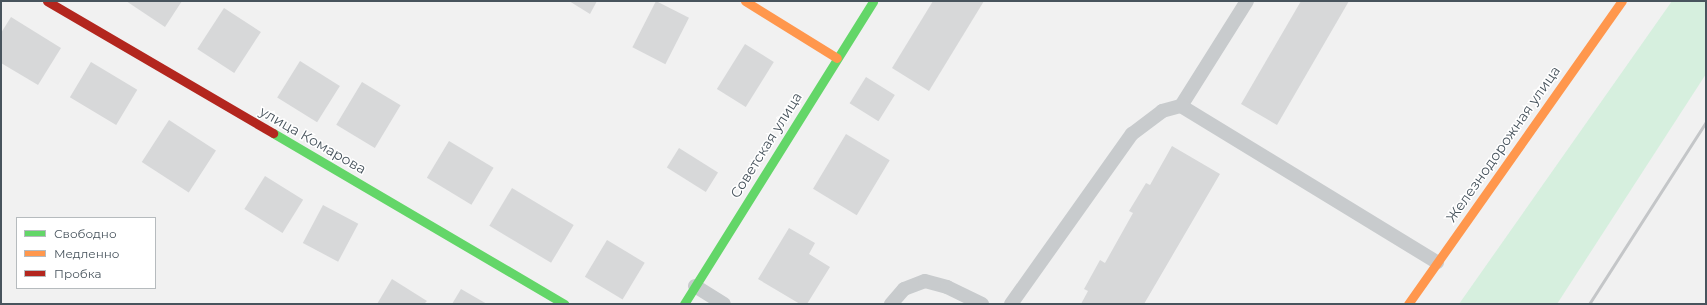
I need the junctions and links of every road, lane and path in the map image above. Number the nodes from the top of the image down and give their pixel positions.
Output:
1 (47, 1) edge
2 (746, 1) edge
3 (873, 1) edge
4 (1247, 1) edge
5 (1622, 1) edge
6 (837, 58) junction
7 (1181, 106) junction
8 (1437, 262) junction
9 (695, 286) junction
10 (564, 304) edge
11 (684, 304) edge
12 (724, 304) edge
13 (891, 304) edge
14 (982, 304) edge
15 (1012, 304) edge
16 (1408, 304) edge

1 - 10 street, улица Комарова
2 - 6 street
3 - 6 street, Советская улица
4 - 7 lane
5 - 8 street, Железнодорожная улица
6 - 9 street, Советская улица
7 - 8 lane
7 - 15 lane
8 - 16 street, Железнодорожная улица
9 - 11 street, Советская улица
9 - 12 lane
13 - 14 lane

